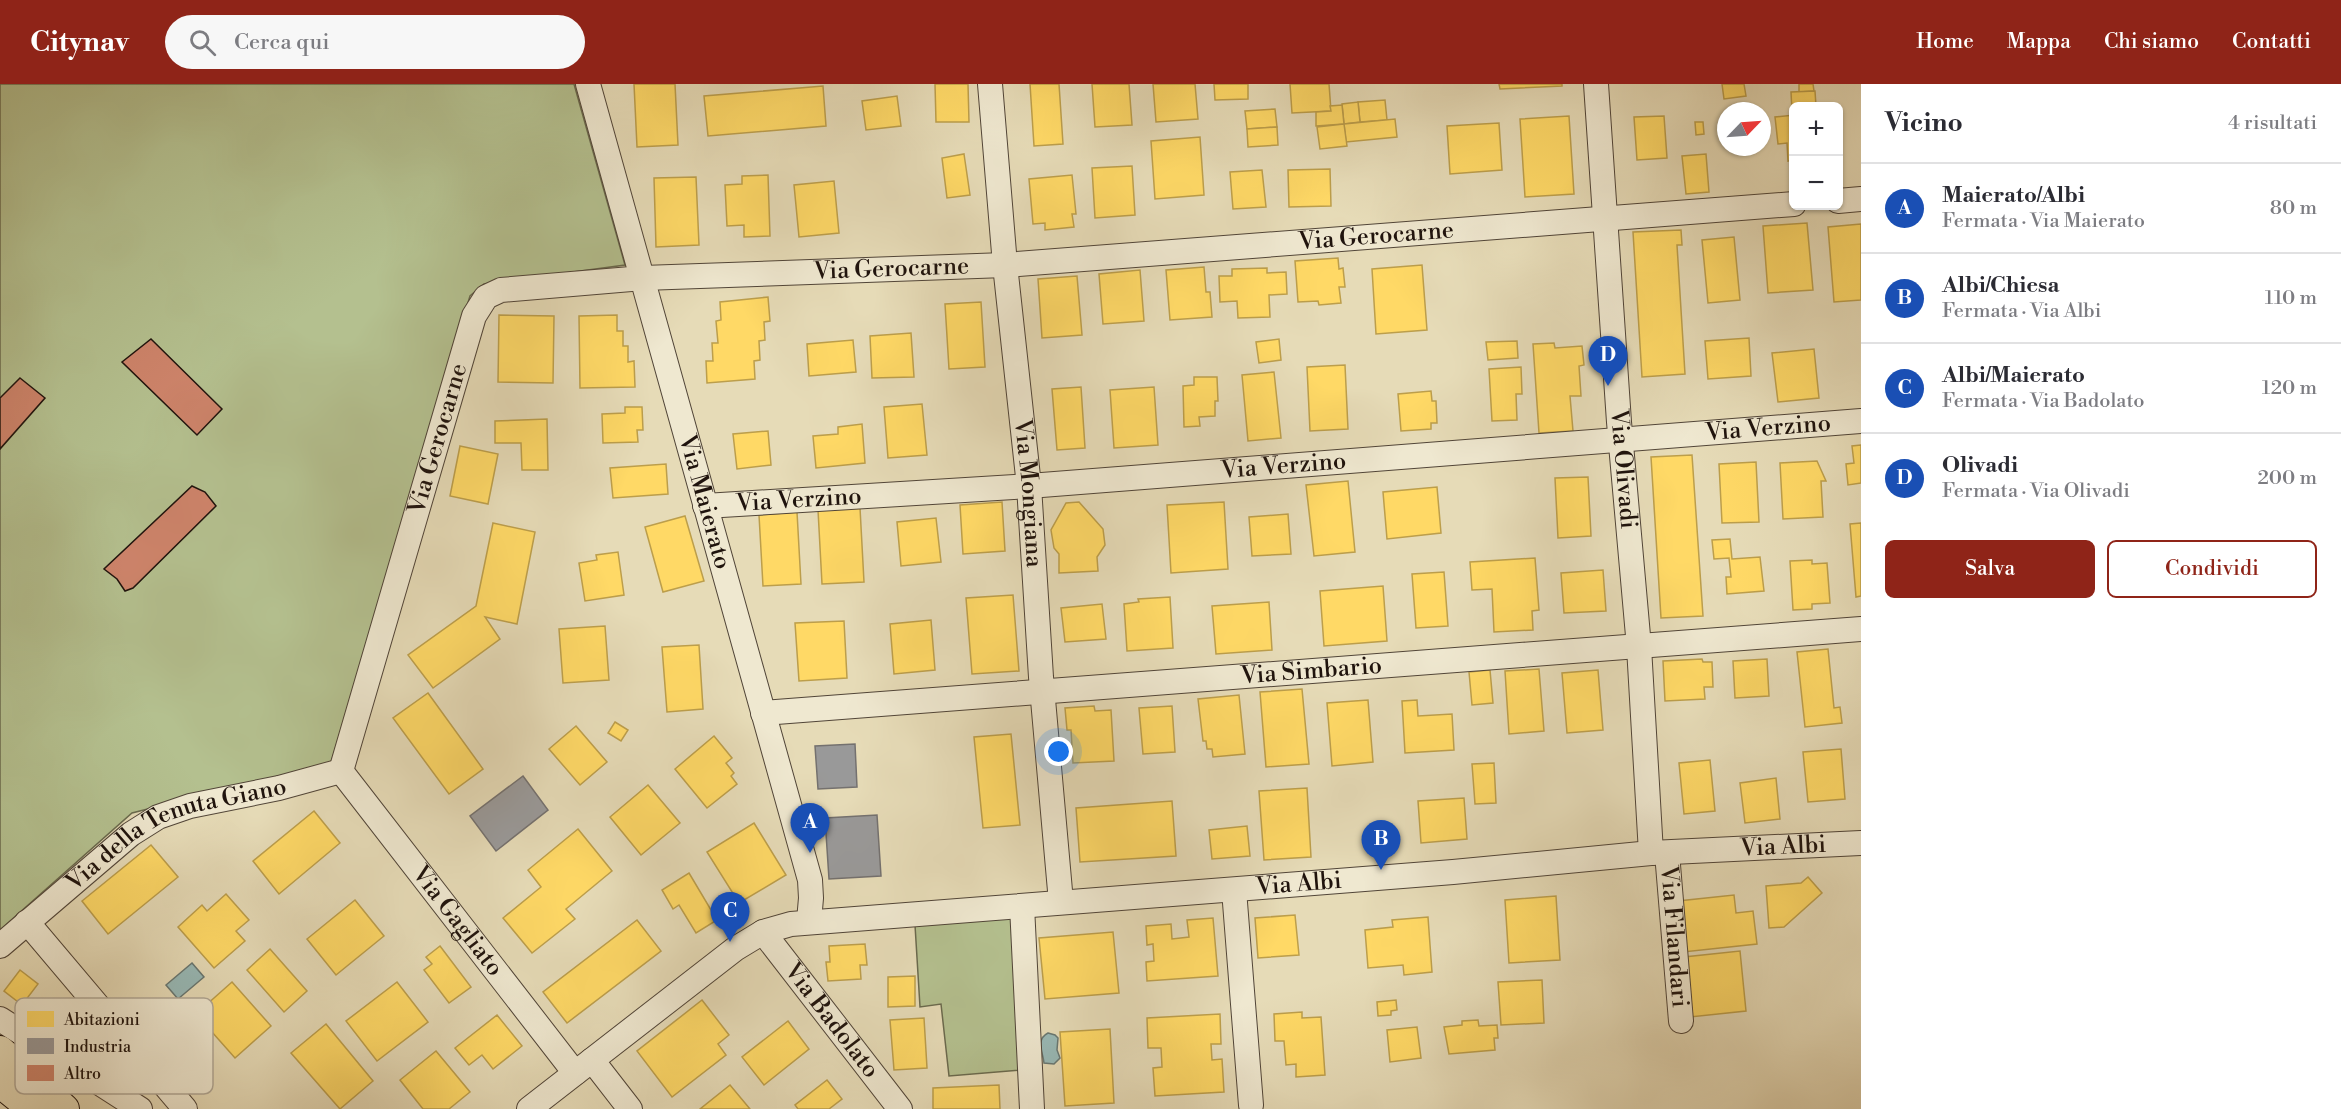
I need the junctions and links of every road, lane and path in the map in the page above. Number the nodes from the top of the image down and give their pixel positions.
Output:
1 (588, 84) edge
2 (990, 84) edge
3 (1596, 84) edge
4 (1861, 199) edge
5 (1843, 201) edge
6 (1789, 204) edge
7 (1606, 219) junction
8 (1005, 265) junction
9 (643, 278) junction
10 (1861, 421) edge
11 (1620, 442) junction
12 (1029, 486) junction
13 (705, 506) junction
14 (1861, 629) edge
15 (1639, 647) junction
16 (1044, 693) junction
17 (764, 713) junction
18 (341, 771) junction
19 (1861, 843) edge
20 (1659, 853) junction
21 (1234, 890) junction
22 (1061, 902) junction
23 (1022, 906) junction
24 (809, 921) junction
25 (27, 922) junction
26 (763, 932) junction
27 (0, 946) edge
28 (93, 998) edge
29 (0, 1019) edge
30 (1681, 1021) dead end
31 (15, 1029) edge
32 (0, 1051) edge
33 (15, 1065) edge
34 (584, 1066) junction
35 (0, 1082) edge
36 (47, 1094) edge
37 (117, 1094) edge
38 (173, 1094) edge
39 (1251, 1105) dead end
40 (33, 1109) edge
41 (64, 1109) edge
42 (140, 1109) edge
43 (185, 1109) edge
44 (529, 1109) edge
45 (630, 1109) edge
46 (900, 1109) edge
47 (1032, 1109) edge

1 - 9 street, Via Maierato
2 - 8 street, Via Mongiana
3 - 7 street, Via Olivadi
4 - 5 street
6 - 7 street, Via Gerocarne
7 - 8 street, Via Gerocarne
7 - 11 street, Via Olivadi
8 - 9 street, Via Gerocarne
8 - 12 street, Via Mongiana
9 - 13 street, Via Maierato
9 - 18 street, Via Gerocarne
10 - 11 street, Via Verzino
11 - 12 street, Via Verzino
11 - 15 street, Via Olivadi
12 - 13 street, Via Verzino
12 - 16 street, Via Mongiana
13 - 17 street, Via Maierato
14 - 15 street, Via Simbario
15 - 16 street, Via Simbario
15 - 20 street, Via Olivadi
16 - 17 street, Via Simbario
16 - 22 street, Via Mongiana
17 - 24 street, Via Maierato
18 - 25 street, Via della Tenuta Giano
18 - 34 street, Via Gagliato
19 - 20 street, Via Albi
20 - 21 street, Via Albi
20 - 30 street, Via Filandari
21 - 22 street, Via Albi
21 - 39 street
22 - 23 street, Via Albi
23 - 24 street, Via Albi
23 - 47 street
24 - 26 street, Via Albi
25 - 27 street, Via della Tenuta Giano
25 - 28 street
26 - 34 street, Via Albi
26 - 46 street, Via Badolato
29 - 31 street
32 - 33 main road
34 - 44 street, Via Albi
34 - 45 street, Via Gagliato
35 - 40 main road
36 - 41 main road
37 - 42 street
38 - 43 street

